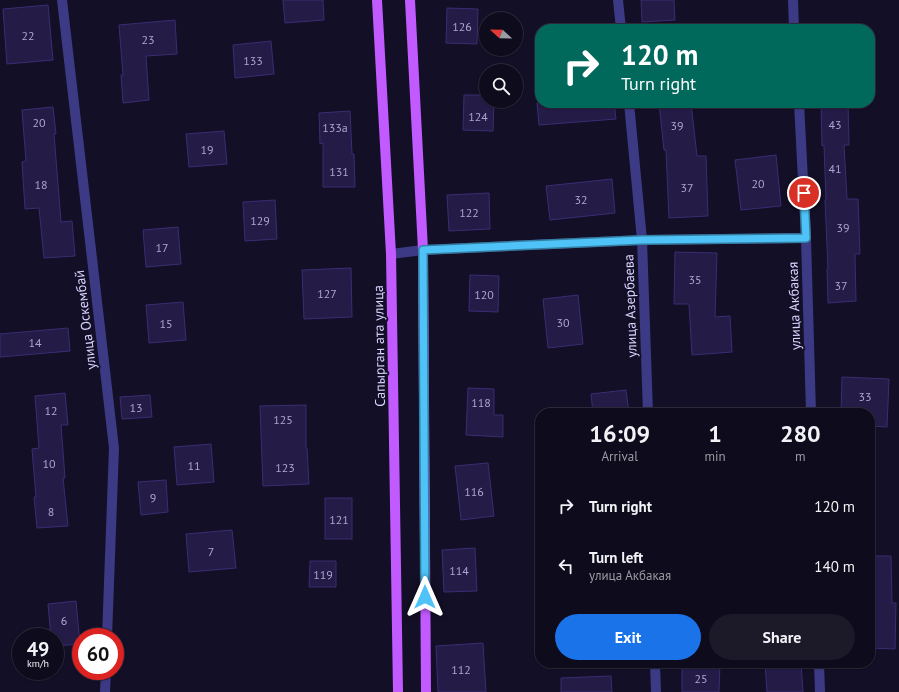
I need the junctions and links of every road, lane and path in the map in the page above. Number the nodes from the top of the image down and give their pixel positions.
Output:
1 (62, 0) edge
2 (377, 0) edge
3 (410, 0) edge
4 (618, 0) edge
5 (793, 0) edge
6 (620, 24) edge
7 (794, 24) edge
8 (629, 108) edge
9 (799, 108) edge
10 (806, 238) junction
11 (642, 240) junction
12 (423, 250) junction
13 (391, 254) junction
14 (648, 408) edge
15 (812, 408) edge
16 (107, 628) edge
17 (655, 668) edge
18 (819, 668) edge
19 (106, 680) edge
20 (105, 692) edge
21 (398, 692) edge
22 (426, 692) edge
23 (656, 692) edge
24 (820, 692) edge

1 - 16 street, улица Оскембай
2 - 13 main road, Сапырган ата улица
3 - 12 main road
4 - 6 street
5 - 7 street
8 - 11 street, улица Азербаева
9 - 10 street, улица Акбакая
10 - 11 street
10 - 15 street, улица Акбакая
11 - 12 street
11 - 14 street, улица Азербаева
12 - 13 street
12 - 22 main road
13 - 21 main road, Сапырган ата улица
17 - 23 street
18 - 24 street
19 - 20 street

